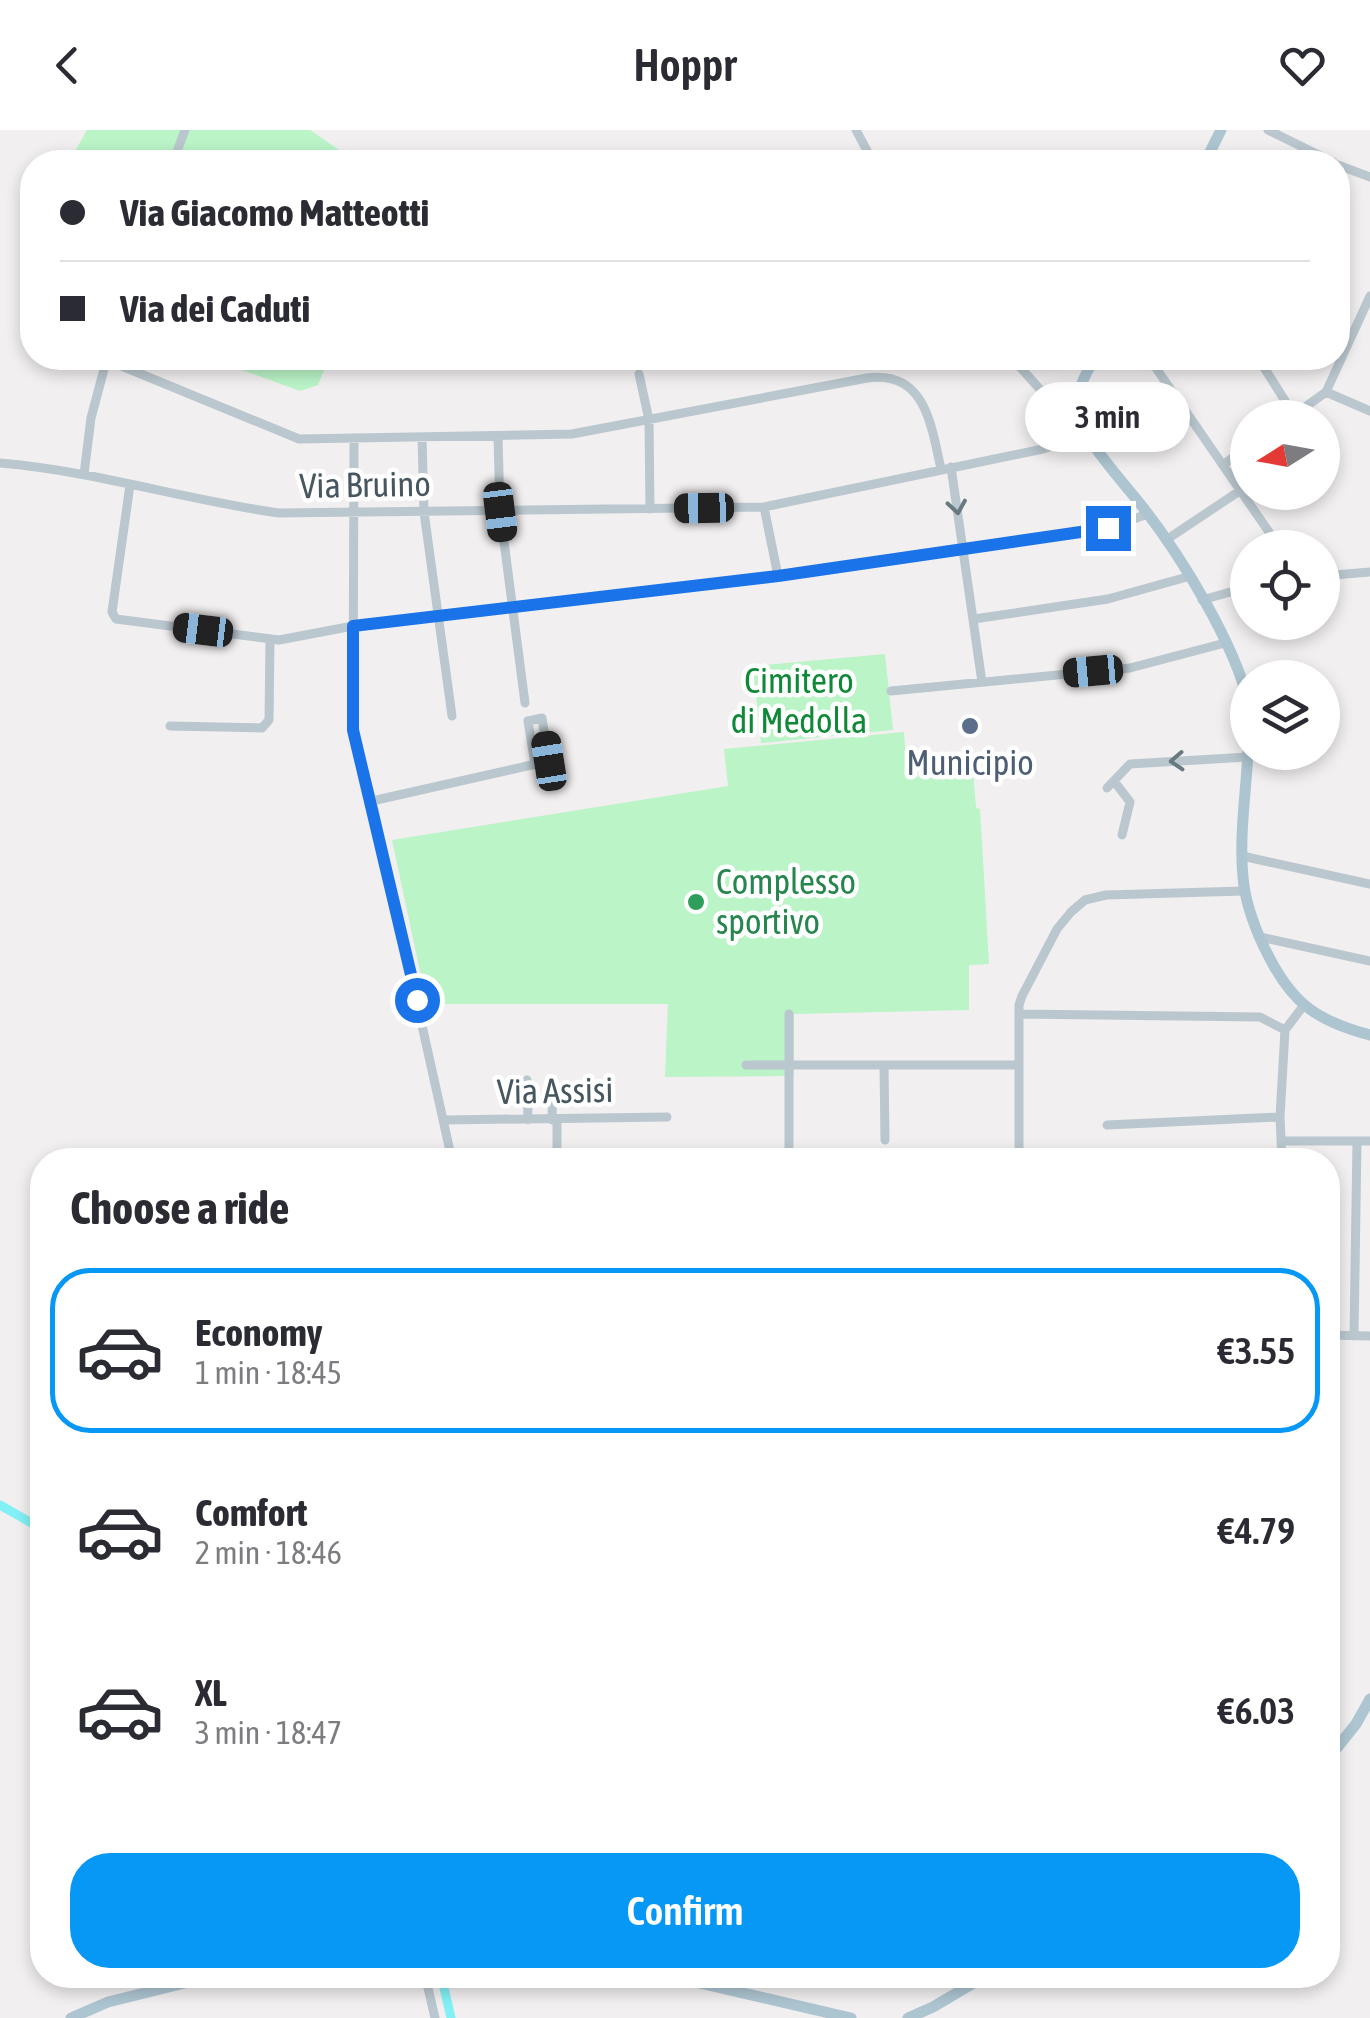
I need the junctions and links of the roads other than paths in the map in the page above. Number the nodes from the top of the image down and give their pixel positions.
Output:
1 (1268, 130) edge
2 (1307, 150) edge
3 (1370, 296) edge
4 (1350, 340) edge
5 (104, 370) edge
6 (133, 370) edge
7 (1023, 370) edge
8 (1089, 370) edge
9 (1157, 370) edge
10 (1265, 370) edge
11 (1336, 370) edge
12 (639, 374) dead end
13 (1326, 392) junction
14 (1283, 400) edge
15 (1315, 400) edge
16 (1370, 411) edge
17 (1078, 415) junction
18 (649, 420) junction
19 (1086, 434) junction
20 (498, 436) junction
21 (422, 437) junction
22 (354, 438) junction
23 (1230, 460) edge
24 (0, 463) edge
25 (1224, 464) junction
26 (946, 468) junction
27 (1230, 473) edge
28 (84, 474) junction
29 (130, 484) junction
30 (1230, 498) edge
31 (764, 507) junction
32 (650, 508) junction
33 (424, 512) junction
34 (500, 512) junction
35 (356, 514) junction
36 (1148, 514) junction
37 (1166, 540) junction
38 (963, 548) junction
39 (1370, 572) edge
40 (1340, 574) edge
41 (778, 576) junction
42 (1188, 576) junction
43 (1230, 592) edge
44 (1202, 600) junction
45 (512, 608) junction
46 (437, 616) junction
47 (974, 620) junction
48 (353, 626) junction
49 (270, 638) junction
50 (1224, 643) junction
51 (1230, 668) edge
52 (982, 682) junction
53 (891, 691) dead end
54 (524, 703) dead end
55 (452, 716) dead end
56 (170, 726) dead end
57 (1230, 756) edge
58 (535, 764) junction
59 (1247, 770) edge
60 (372, 801) junction
61 (1122, 835) dead end
62 (1242, 856) junction
63 (1370, 884) edge
64 (1244, 892) junction
65 (1260, 937) junction
66 (1370, 961) edge
67 (1304, 1005) junction
68 (789, 1014) dead end
69 (1019, 1014) junction
70 (1285, 1030) junction
71 (1370, 1035) edge
72 (790, 1064) junction
73 (1018, 1064) junction
74 (746, 1065) dead end
75 (884, 1065) junction
76 (552, 1079) dead end
77 (527, 1080) dead end
78 (666, 1117) dead end
79 (1280, 1118) junction
80 (444, 1120) junction
81 (528, 1120) junction
82 (555, 1120) junction
83 (1107, 1125) dead end
84 (886, 1140) dead end
85 (1281, 1141) junction
86 (1356, 1141) junction
87 (1370, 1141) edge
88 (450, 1148) edge
89 (556, 1148) edge
90 (789, 1148) edge
91 (1019, 1148) edge
92 (1281, 1148) edge
93 (1340, 1336) edge
94 (1354, 1336) junction
95 (1370, 1336) edge
96 (1368, 1708) edge
97 (1340, 1744) edge
98 (165, 1988) edge
99 (427, 1988) edge
100 (721, 1988) edge
101 (965, 1988) edge
102 (72, 2018) edge
103 (435, 2018) edge
104 (851, 2018) edge
105 (908, 2018) edge

1 - 2 street
3 - 4 street
5 - 28 street
6 - 22 street
7 - 17 street
8 - 17 main road
9 - 25 street
10 - 14 street
11 - 13 street
12 - 18 street
13 - 15 street
13 - 16 street
17 - 19 main road
18 - 20 street
18 - 26 street
18 - 32 street
19 - 26 street, Via Bruino
19 - 36 main road
20 - 21 street
20 - 34 street
21 - 22 street
21 - 33 street
22 - 35 street
23 - 25 street
24 - 28 street, Via Bruino
25 - 27 street
26 - 31 street, Via Bruino
26 -> 38 street
28 - 29 street, Via Bruino
29 - 35 street, Via Bruino
29 - 49 street
30 - 37 street
31 - 32 street, Via Bruino
31 - 41 street
32 - 34 street, Via Bruino
33 - 34 street, Via Bruino
33 - 35 street, Via Bruino
33 - 46 street
34 - 45 street
35 - 48 street
36 - 37 main road
36 - 38 street
37 - 42 main road
38 - 41 street
38 - 47 street
39 - 40 street
41 - 45 street
42 - 44 main road
42 - 47 street
43 - 44 street
44 - 50 main road
45 - 46 street
45 - 54 street
46 - 48 street
46 - 55 street
47 - 52 street
48 - 49 street
48 - 60 street
49 - 56 street
50 - 51 main road
50 - 52 street
52 - 53 street
57 -> 61 street
58 - 58 street
58 - 60 street
59 - 62 main road
60 - 80 street
62 - 63 street
62 - 64 main road
64 - 65 main road
64 - 69 street
65 - 66 street
65 - 67 main road
67 - 70 street
67 - 71 main road
68 - 72 street
69 - 70 street
69 - 73 street
70 - 79 street
72 - 74 street
72 - 75 street
72 - 90 street
73 - 75 street
73 - 91 street
75 - 84 street
76 - 82 street
77 - 81 street
78 - 82 street, Via Assisi
79 - 83 street
79 - 85 street
80 - 81 street, Via Assisi
80 - 88 street
81 - 82 street, Via Assisi
82 - 89 street
85 - 86 street
85 - 92 street
86 - 87 street
86 - 94 street
93 - 94 street
94 - 95 street
96 - 97 main road
98 - 102 main road
99 - 103 street
100 - 104 main road
101 - 105 main road

